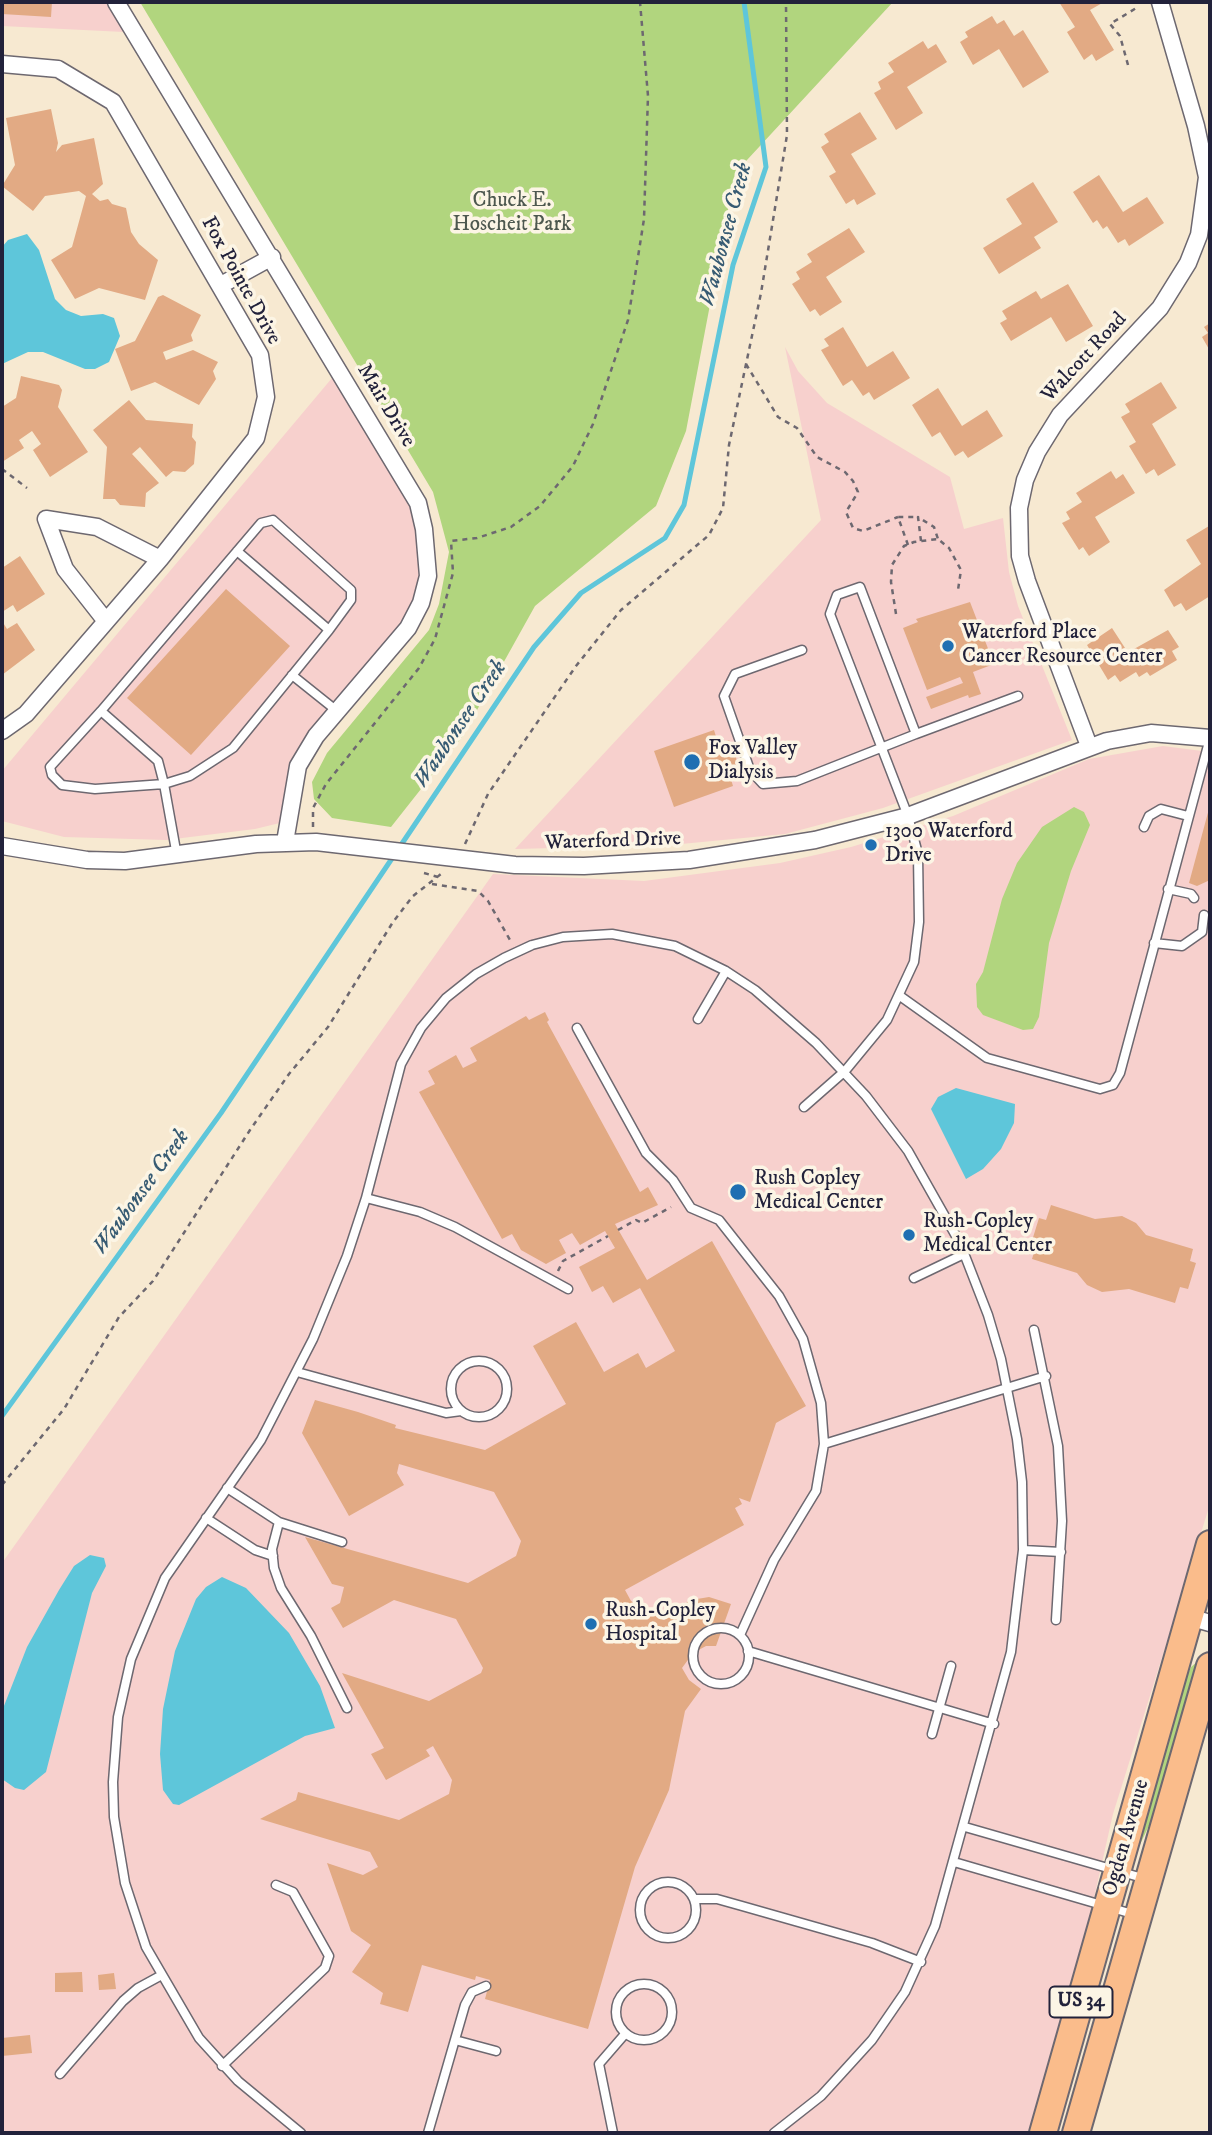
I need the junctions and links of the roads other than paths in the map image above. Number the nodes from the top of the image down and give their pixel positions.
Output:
1 (116, 2) edge
2 (1160, 2) edge
3 (2, 64) edge
4 (272, 257) junction
5 (221, 285) junction
6 (237, 551) junction
7 (160, 559) junction
8 (105, 620) junction
9 (329, 630) junction
10 (802, 650) dead end
11 (292, 675) junction
12 (1018, 696) dead end
13 (337, 711) junction
14 (101, 712) junction
15 (2, 731) edge
16 (916, 734) junction
17 (1210, 738) edge
18 (882, 746) junction
19 (1088, 746) junction
20 (164, 785) junction
21 (908, 816) junction
22 (1188, 816) junction
23 (1144, 827) dead end
24 (285, 842) junction
25 (2, 846) edge
26 (177, 856) junction
27 (1168, 890) junction
28 (1194, 898) dead end
29 (1204, 915) dead end
30 (1154, 943) junction
31 (726, 971) junction
32 (900, 996) junction
33 (698, 1019) dead end
34 (577, 1028) dead end
35 (845, 1071) junction
36 (804, 1107) dead end
37 (366, 1198) junction
38 (964, 1254) junction
39 (914, 1278) dead end
40 (568, 1289) dead end
41 (1034, 1330) dead end
42 (297, 1372) junction
43 (1046, 1376) junction
44 (1008, 1387) junction
45 (461, 1411) junction
46 (824, 1444) junction
47 (227, 1488) junction
48 (206, 1518) junction
49 (279, 1522) junction
50 (342, 1542) dead end
51 (1210, 1544) edge
52 (1023, 1550) junction
53 (1061, 1552) junction
54 (273, 1556) junction
55 (1056, 1620) dead end
56 (1200, 1620) edge
57 (740, 1635) junction
58 (748, 1651) junction
59 (951, 1666) dead end
60 (1210, 1666) edge
61 (939, 1707) junction
62 (347, 1708) dead end
63 (994, 1724) junction
64 (932, 1734) dead end
65 (965, 1827) junction
66 (954, 1862) junction
67 (1117, 1871) junction
68 (1149, 1880) junction
69 (276, 1885) dead end
70 (694, 1899) junction
71 (1107, 1907) junction
72 (1138, 1916) junction
73 (921, 1962) junction
74 (160, 1976) junction
75 (486, 1986) dead end
76 (625, 2034) junction
77 (455, 2040) junction
78 (496, 2051) dead end
79 (222, 2066) junction
80 (60, 2074) dead end
81 (301, 2133) edge
82 (428, 2133) edge
83 (613, 2133) edge
84 (774, 2133) edge
85 (1043, 2133) edge
86 (1076, 2133) edge

1 - 4 street, Mair Drive
2 - 19 street, Walcott Road
3 - 5 street, Fox Pointe Drive
4 - 5 street
4 - 13 street, Mair Drive
5 - 7 street, Fox Pointe Drive
6 - 9 lane
6 - 9 lane
6 - 14 lane
7 - 8 street, Fox Pointe Drive
7 - 8 street
8 - 15 street, Fox Pointe Drive
9 - 11 lane
10 - 18 lane
11 - 13 lane
11 - 20 lane
12 - 16 lane
13 - 24 street, Mair Drive
14 - 20 lane
14 - 20 lane
16 - 18 lane
16 - 18 lane
17 - 19 street, Waterford Drive
17 - 22 lane
18 - 21 lane
19 - 21 street, Waterford Drive
20 - 26 lane
21 - 24 street, Waterford Drive
21 - 32 lane
22 - 23 lane
22 - 27 lane
24 - 26 street, Waterford Drive
25 - 26 street, Waterford Drive
27 - 28 lane
27 - 30 lane
29 - 30 lane
30 - 32 lane
31 - 33 lane
31 - 35 lane
31 - 37 lane
32 - 35 lane
34 - 46 lane
35 - 36 lane
35 - 38 lane
37 - 40 lane
37 - 42 lane
38 - 39 lane
38 - 44 lane
41 - 43 lane
42 - 45 lane
42 - 47 lane
43 - 44 lane
43 - 53 lane
44 - 46 lane
44 - 52 lane
45 - 45 lane
46 - 57 lane
47 - 48 lane
47 - 49 lane
48 - 54 lane
48 - 74 lane
49 - 50 lane
49 - 54 lane
51 - 56 main road, Ogden Avenue / US 34
52 - 53 lane
52 - 63 lane
53 - 55 lane
54 - 62 lane
56 - 67 main road, Ogden Avenue / US 34
57 - 58 lane
57 - 58 lane
58 - 61 lane
59 - 61 lane
60 - 68 main road, Ogden Avenue / US 34
61 - 63 lane
61 - 64 lane
63 - 65 lane
65 - 66 lane
65 - 67 lane
66 - 71 lane
66 - 73 lane
67 - 68 lane
67 - 71 main road, Ogden Avenue / US 34
68 - 72 main road, Ogden Avenue / US 34
69 - 79 lane
70 - 70 lane
70 - 73 lane
71 - 72 lane
71 - 85 main road, Ogden Avenue / US 34
72 - 86 main road, Ogden Avenue / US 34
73 - 84 lane
74 - 79 lane
74 - 80 lane
75 - 77 lane
76 - 76 lane
76 - 83 lane
77 - 78 lane
77 - 82 lane
79 - 81 lane

